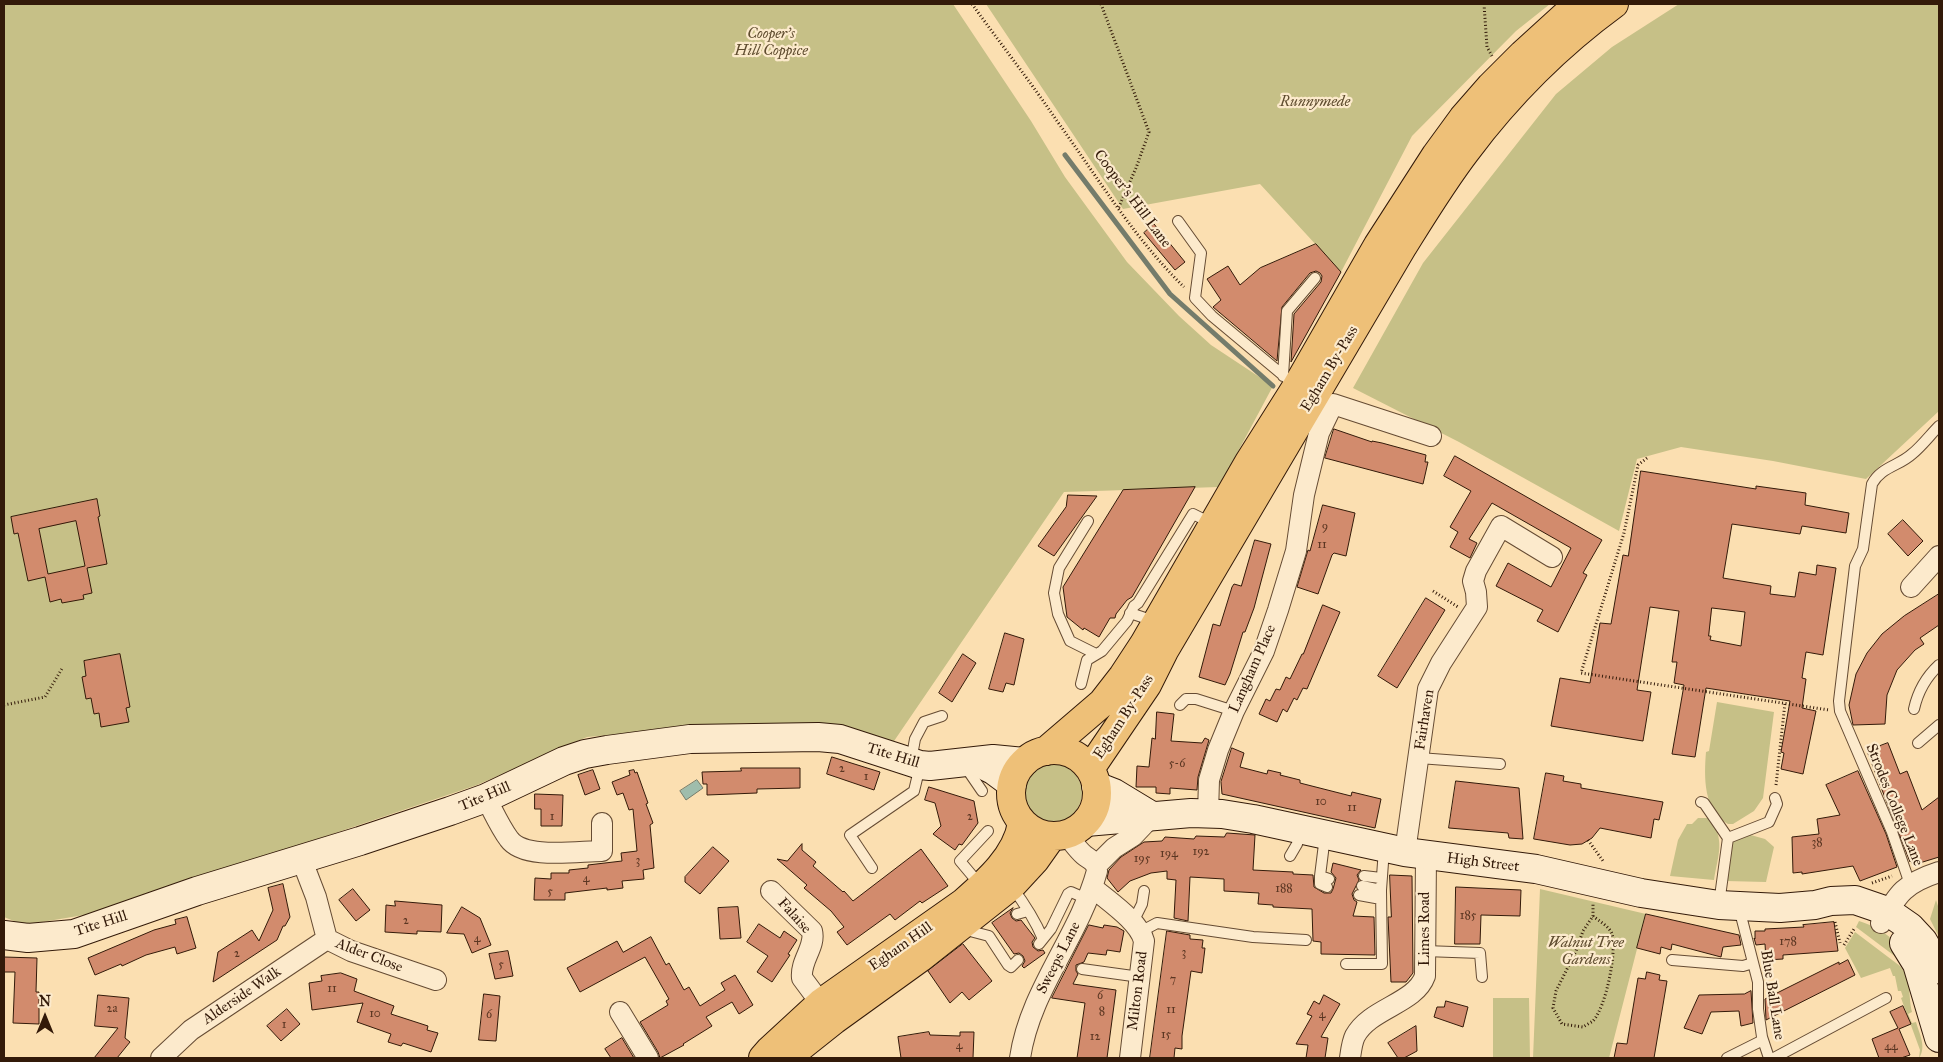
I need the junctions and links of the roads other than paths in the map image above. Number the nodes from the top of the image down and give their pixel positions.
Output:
1 (1578, 4) edge
2 (1614, 4) edge
3 (1178, 221) dead end
4 (1315, 278) dead end
5 (1290, 381) junction
6 (1939, 426) edge
7 (1431, 436) dead end
8 (1088, 520) dead end
9 (1214, 524) junction
10 (1939, 556) edge
11 (1552, 557) dead end
12 (1911, 588) dead end
13 (1130, 613) junction
14 (1156, 624) junction
15 (1096, 654) junction
16 (1939, 664) edge
17 (1080, 684) dead end
18 (1180, 705) dead end
19 (1914, 709) dead end
20 (1234, 711) junction
21 (942, 716) dead end
22 (1939, 725) edge
23 (1918, 743) dead end
24 (1419, 758) junction
25 (972, 761) junction
26 (915, 764) junction
27 (1500, 764) dead end
28 (1027, 766) junction
29 (1093, 778) junction
30 (982, 791) dead end
31 (486, 798) junction
32 (1775, 798) road end
33 (1701, 802) dead end
34 (1208, 814) junction
35 (1152, 816) junction
36 (1022, 822) junction
37 (602, 823) dead end
38 (1071, 830) junction
39 (988, 831) dead end
40 (1313, 832) junction
41 (1728, 838) junction
42 (1405, 852) junction
43 (1290, 856) dead end
44 (301, 858) junction
45 (1094, 863) junction
46 (872, 868) dead end
47 (1939, 872) edge
48 (1326, 876) dead end
49 (1382, 878) junction
50 (1902, 880) junction
51 (982, 886) junction
52 (1011, 886) junction
53 (771, 891) dead end
54 (1144, 891) dead end
55 (1090, 893) junction
56 (1381, 895) junction
57 (1729, 906) junction
58 (1017, 914) dead end
59 (1028, 917) junction
60 (1884, 917) junction
61 (965, 923) junction
62 (1137, 927) junction
63 (4, 934) edge
64 (327, 939) junction
65 (1306, 940) dead end
66 (1425, 951) junction
67 (1018, 960) dead end
68 (1672, 960) dead end
69 (1754, 963) junction
70 (1346, 964) dead end
71 (1082, 969) dead end
72 (1939, 969) edge
73 (1140, 976) junction
74 (1482, 977) dead end
75 (436, 980) dead end
76 (1886, 998) dead end
77 (620, 1012) dead end
78 (827, 1012) junction
79 (1939, 1038) edge
80 (1763, 1040) junction
81 (161, 1058) edge
82 (648, 1058) edge
83 (763, 1058) edge
84 (782, 1058) edge
85 (1020, 1058) edge
86 (1130, 1058) edge
87 (1350, 1058) edge
88 (1727, 1058) edge
89 (1769, 1058) edge
90 (1774, 1058) edge

1 - 5 main road, Egham By-Pass
2 - 29 main road, Egham By-Pass
3 - 5 lane
4 - 5 lane
5 - 9 main road, Egham By-Pass
6 - 50 lane, Strodes College Lane
7 - 20 street, Langham Place
8 - 15 lane
9 - 13 lane
9 - 14 main road, Egham By-Pass
10 - 12 street
11 - 24 street, Fairhaven
13 - 14 lane
13 - 15 lane
14 - 28 main road, Egham By-Pass
15 - 17 lane
16 - 19 lane
18 - 20 lane
20 - 34 street, Langham Place
21 - 26 lane
22 - 23 lane
24 - 27 lane
24 - 42 street, Fairhaven
25 - 26 street, Tite Hill
25 - 28 street
25 - 30 lane
26 - 31 street, Tite Hill
26 - 46 lane
28 - 29 main road
28 - 36 main road
29 - 35 street
29 - 38 main road
31 - 37 street
31 - 44 street, Tite Hill
32 - 41 lane
33 - 41 lane
34 - 35 street, High Street
34 - 40 street, High Street
35 - 38 street, High Street
35 - 45 street
36 - 38 main road
36 - 51 main road, Egham Hill
38 - 45 street, Sweeps Lane
38 - 52 main road, Egham Hill
39 - 51 lane
40 - 42 street, High Street
40 - 43 lane
40 - 48 lane
41 - 57 lane
42 - 49 lane
42 - 57 street, High Street
42 - 66 street, Limes Road
44 - 63 street, Tite Hill
44 - 64 street, Alder Close
45 - 55 street, Sweeps Lane
47 - 50 street
49 - 56 lane
49 - 56 lane
50 - 60 street
51 - 78 main road, Egham Hill
52 - 59 lane
52 - 61 main road, Egham Hill
53 - 78 street, Falaise
54 - 62 lane
55 - 59 lane
55 - 62 street
55 - 85 street, Sweeps Lane
56 - 70 lane
57 - 60 street, High Street
57 - 69 lane, Blue Ball Lane
58 - 59 lane
60 - 72 street
60 - 79 street
61 - 67 lane
61 - 78 main road, Egham Hill
62 - 65 lane
62 - 73 street, Milton Road
64 - 75 street, Alder Close
64 - 81 street, Alderside Walk
66 - 74 lane
66 - 87 street, Limes Road
68 - 69 lane
69 - 80 lane, Blue Ball Lane
71 - 73 lane
73 - 86 street, Milton Road
76 - 90 lane
77 - 82 street
78 - 83 main road, Egham Hill
78 - 84 main road, Egham Hill
80 - 88 lane
80 - 89 lane, Blue Ball Lane

